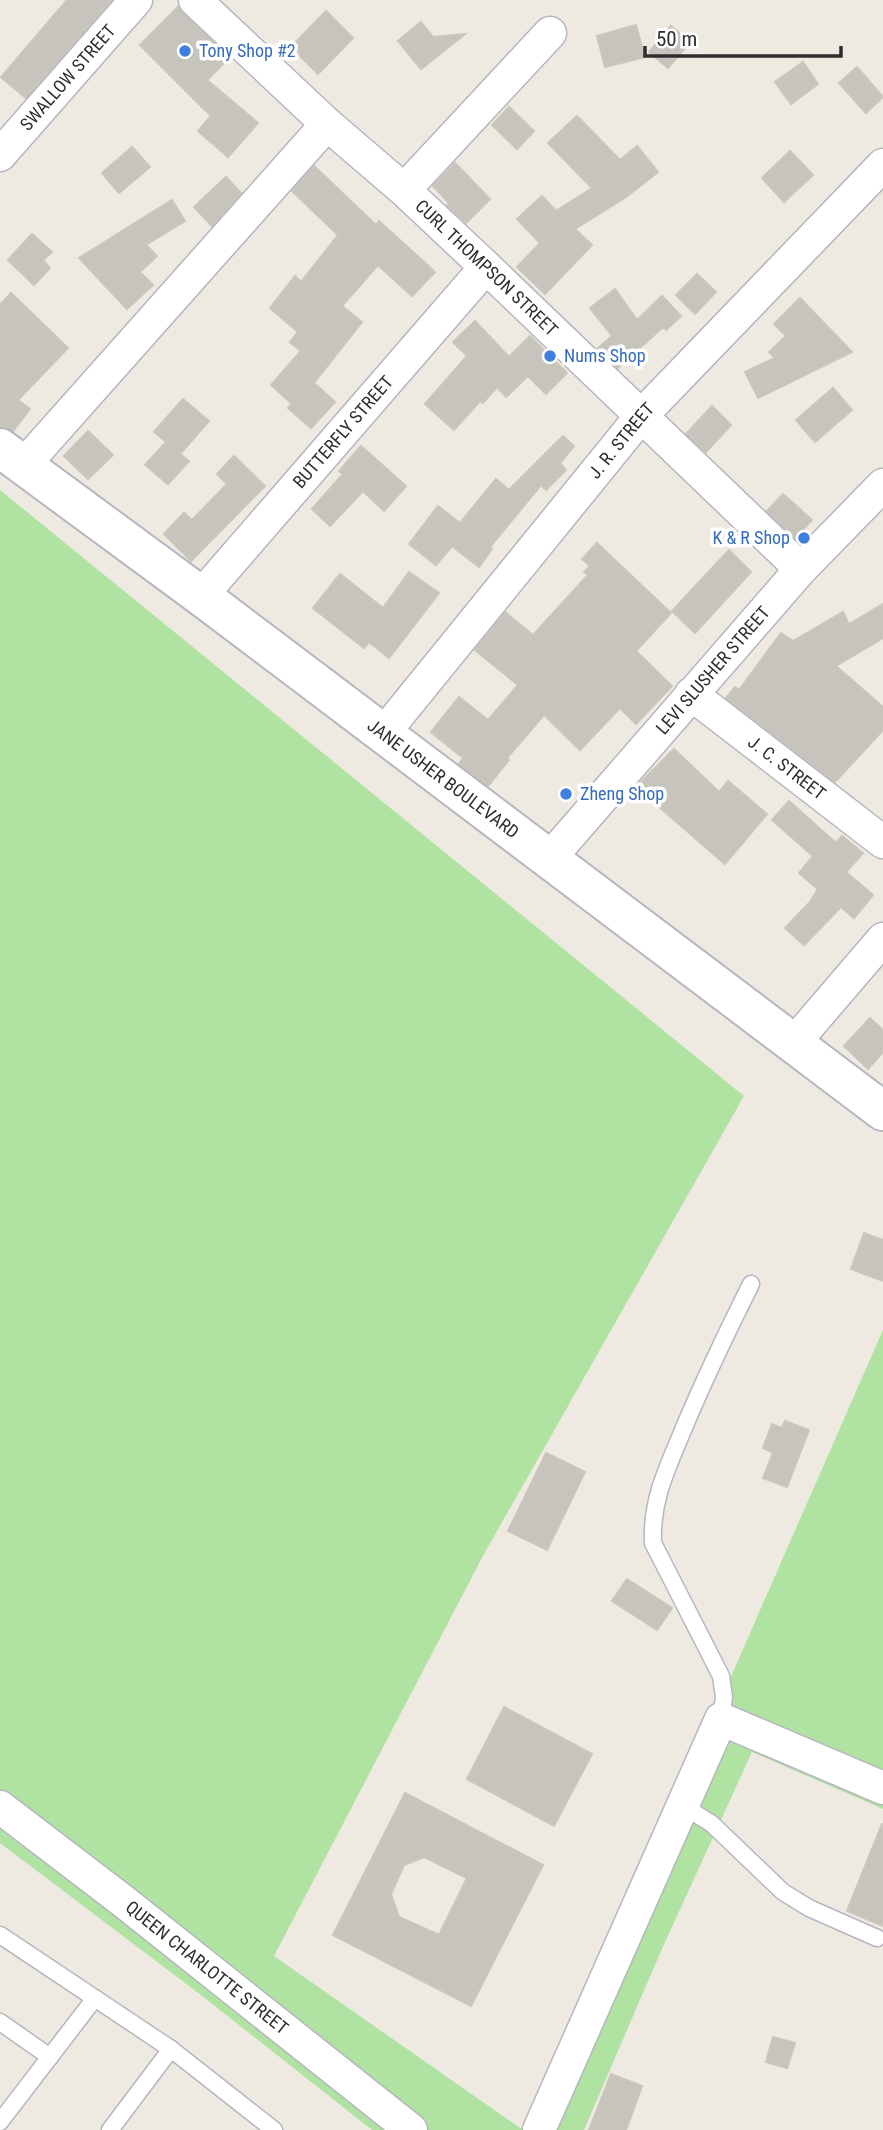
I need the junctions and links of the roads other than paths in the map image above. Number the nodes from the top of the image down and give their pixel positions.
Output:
1 (136, 0) edge
2 (195, 0) edge
3 (551, 33) dead end
4 (327, 124) junction
5 (0, 155) edge
6 (881, 171) edge
7 (404, 190) junction
8 (486, 267) junction
9 (642, 415) junction
10 (12, 457) edge
11 (883, 485) edge
12 (801, 569) junction
13 (201, 596) junction
14 (691, 694) junction
15 (383, 734) junction
16 (882, 839) edge
17 (549, 859) junction
18 (883, 939) edge
19 (793, 1044) junction
20 (883, 1111) edge
21 (751, 1284) dead end
22 (721, 1719) junction
23 (883, 1788) edge
24 (682, 1805) junction
25 (0, 1807) edge
26 (0, 1935) edge
27 (877, 1938) dead end
28 (95, 1998) junction
29 (0, 2022) edge
30 (171, 2049) junction
31 (50, 2057) junction
32 (0, 2122) edge
33 (110, 2130) edge
34 (274, 2130) edge
35 (411, 2130) edge
36 (539, 2130) edge

1 - 5 street, SWALLOW STREET
2 - 4 street, CURL THOMPSON STREET
3 - 7 street
4 - 7 street, CURL THOMPSON STREET
4 - 10 street
6 - 9 street, J. R. STREET
7 - 8 street, CURL THOMPSON STREET
8 - 9 street, CURL THOMPSON STREET
8 - 13 street, BUTTERFLY STREET
9 - 12 street, CURL THOMPSON STREET
9 - 15 street, J. R. STREET
10 - 13 street, JANE USHER BOULEVARD
11 - 12 street, LEVI SLUSHER STREET
12 - 14 street, LEVI SLUSHER STREET
13 - 15 street, JANE USHER BOULEVARD
14 - 16 street, J. C. STREET
14 - 17 street, LEVI SLUSHER STREET
15 - 17 street, JANE USHER BOULEVARD
17 - 19 street, JANE USHER BOULEVARD
18 - 19 street
19 - 20 street, JANE USHER BOULEVARD
21 - 22 lane
22 - 23 street
22 - 24 street
24 - 27 lane
24 - 36 street
25 - 35 street, QUEEN CHARLOTTE STREET
26 - 28 lane
28 - 30 lane
28 - 31 lane
29 - 31 lane
30 - 33 lane
30 - 34 lane
31 - 32 lane

